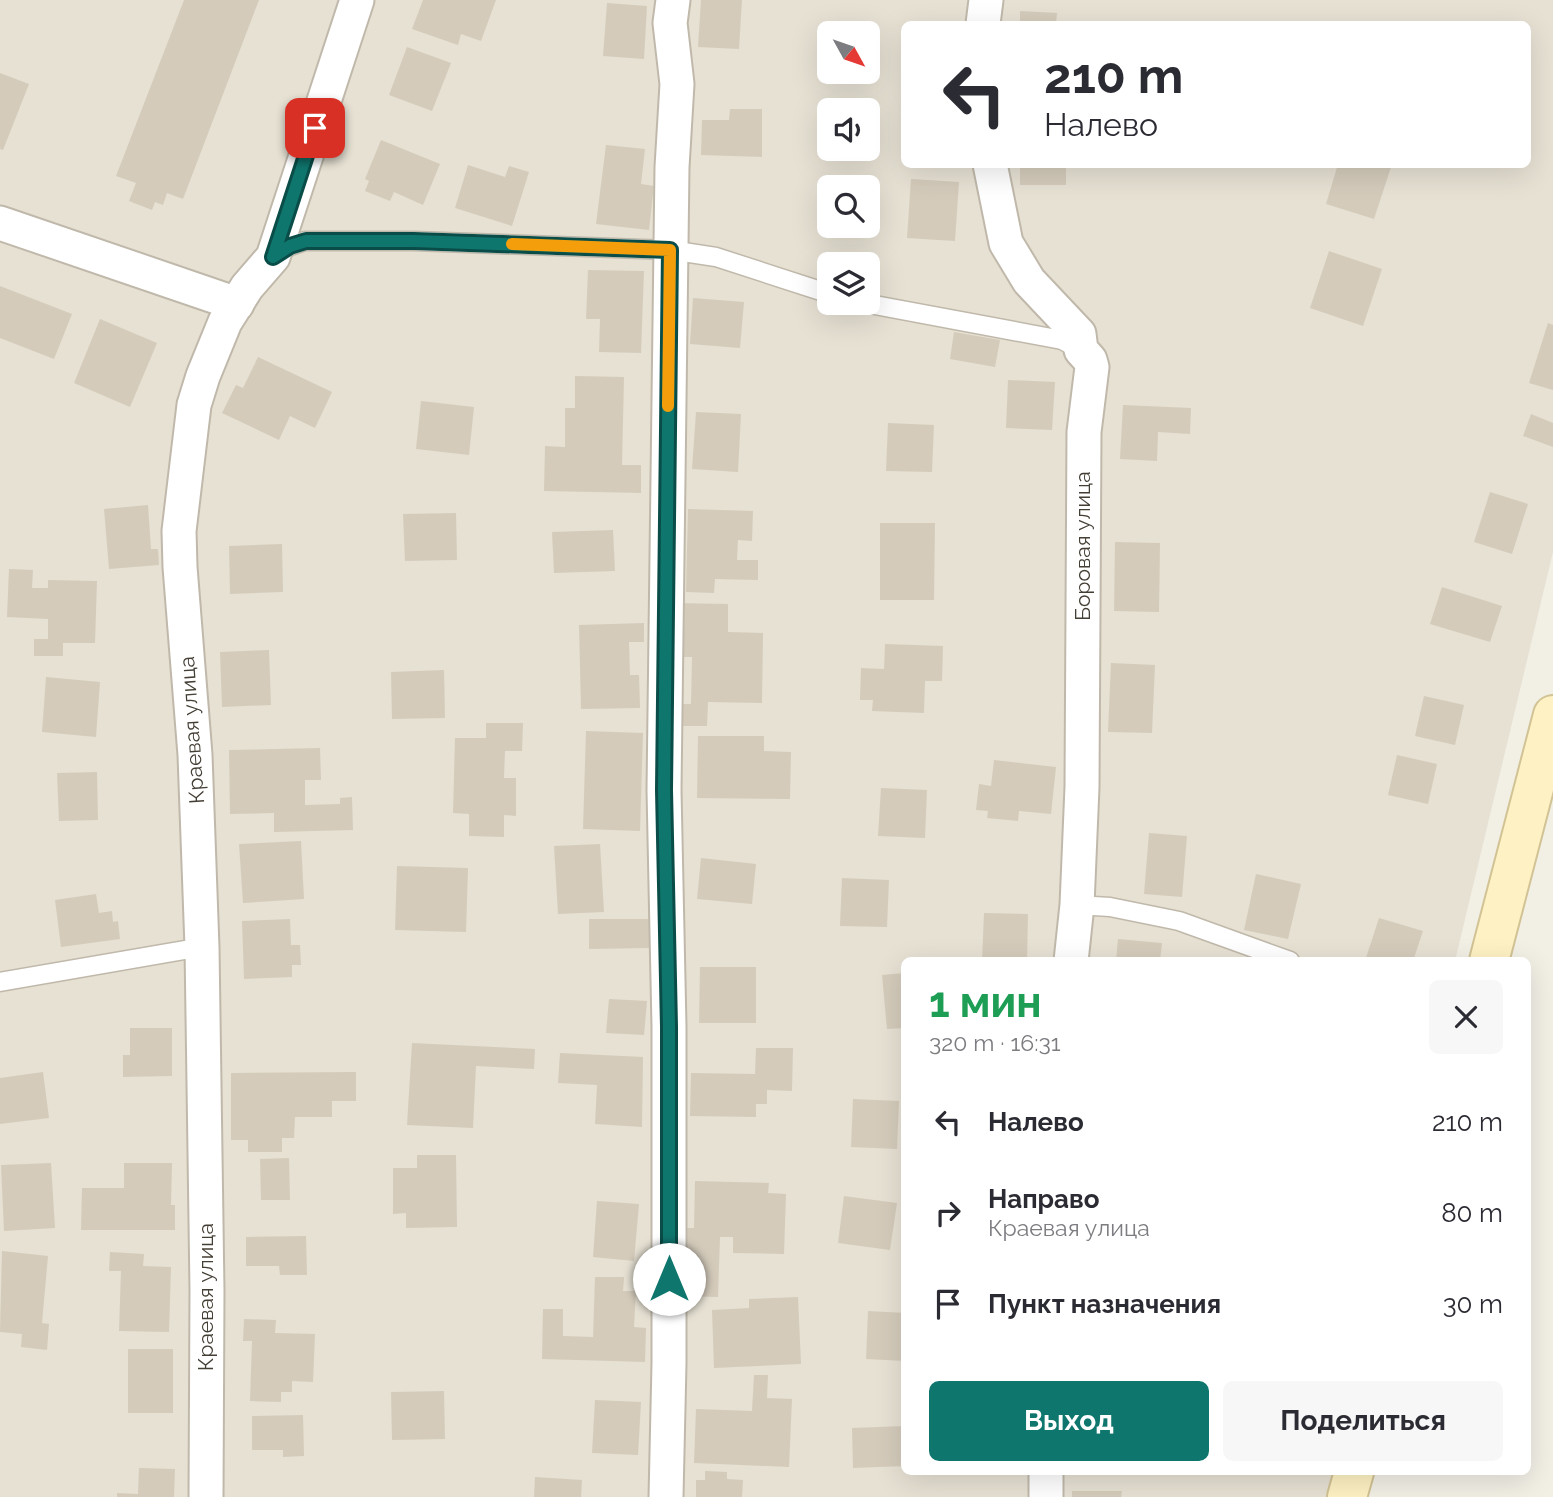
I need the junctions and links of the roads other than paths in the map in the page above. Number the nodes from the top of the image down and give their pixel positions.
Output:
1 (357, 0) edge
2 (673, 0) edge
3 (986, 0) edge
4 (984, 21) edge
5 (991, 168) edge
6 (0, 223) edge
7 (670, 250) junction
8 (273, 257) junction
9 (817, 290) edge
10 (237, 304) junction
11 (880, 306) edge
12 (1081, 350) junction
13 (1553, 715) edge
14 (1543, 794) edge
15 (1077, 905) junction
16 (202, 947) junction
17 (1071, 957) edge
18 (1279, 957) edge
19 (1490, 957) edge
20 (0, 982) edge
21 (1045, 1475) edge
22 (1353, 1475) edge
23 (206, 1497) edge
24 (666, 1497) edge
25 (1046, 1497) edge
26 (1347, 1497) edge

1 - 8 street, Краевая улица
2 - 7 street
3 - 4 street
5 - 12 street, Боровая улица
6 - 10 street
7 - 8 lane
7 - 9 lane
7 - 24 street
8 - 10 street, Краевая улица
10 - 16 street, Краевая улица
11 - 12 lane
12 - 15 street, Боровая улица
13 - 14 main road
14 - 19 main road
15 - 17 street, Боровая улица
15 - 18 lane
16 - 20 lane
16 - 23 street, Краевая улица
21 - 25 street
22 - 26 main road

